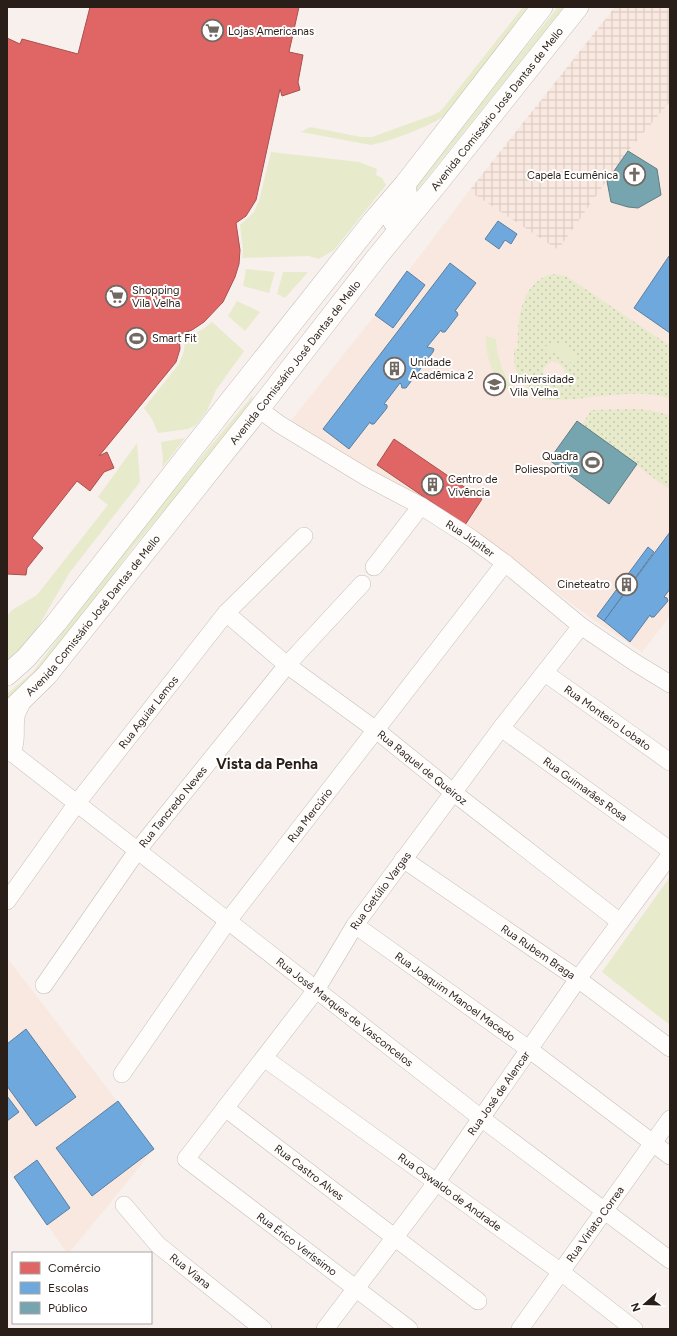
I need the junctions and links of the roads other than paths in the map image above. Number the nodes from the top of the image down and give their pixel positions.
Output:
1 (542, 7) edge
2 (578, 7) edge
3 (405, 184) junction
4 (369, 266) junction
5 (260, 409) junction
6 (421, 506) junction
7 (304, 536) dead end
8 (506, 563) junction
9 (374, 568) dead end
10 (362, 584) dead end
11 (226, 613) junction
12 (582, 626) junction
13 (287, 665) junction
14 (545, 673) junction
15 (7, 675) edge
16 (668, 680) edge
17 (24, 699) junction
18 (7, 714) edge
19 (500, 728) junction
20 (376, 730) junction
21 (11, 755) edge
22 (670, 762) edge
23 (454, 792) junction
24 (77, 803) junction
25 (670, 850) edge
26 (137, 851) junction
27 (670, 855) edge
28 (403, 859) junction
29 (7, 901) edge
30 (227, 922) junction
31 (620, 922) junction
32 (355, 925) junction
33 (578, 979) junction
34 (44, 985) dead end
35 (316, 990) junction
36 (670, 1048) edge
37 (530, 1050) junction
38 (264, 1058) junction
39 (122, 1074) dead end
40 (225, 1108) junction
41 (481, 1118) junction
42 (670, 1119) edge
43 (653, 1143) junction
44 (670, 1156) edge
45 (186, 1159) joint
46 (436, 1183) junction
47 (124, 1205) dead end
48 (604, 1211) junction
49 (394, 1236) junction
50 (670, 1260) edge
51 (561, 1272) junction
52 (355, 1288) junction
53 (478, 1301) dead end
54 (523, 1328) edge
55 (263, 1329) edge
56 (325, 1329) edge
57 (409, 1329) edge
58 (634, 1329) edge

1 - 3 main road
2 - 4 main road, Avenida Comissário José Dantas de Mello
3 - 4 street
3 - 15 main road
4 - 5 main road, Avenida Comissário José Dantas de Mello
5 - 6 street, Rua Júpiter
5 - 17 main road, Avenida Comissário José Dantas de Mello
6 - 8 street, Rua Júpiter
6 - 9 street
7 - 11 street, Rua Aguiar Lemos
8 - 12 street, Rua Júpiter
8 - 20 street, Rua Mercúrio
10 - 13 street, Rua Tancredo Neves
11 - 13 street, Rua Raquel de Queiroz
11 - 24 street, Rua Aguiar Lemos
12 - 14 street, Rua Getúlio Vargas
12 - 16 street, Rua Júpiter
13 - 20 street, Rua Raquel de Queiroz
13 - 26 street, Rua Tancredo Neves
14 - 19 street, Rua Getúlio Vargas
14 - 22 street, Rua Monteiro Lobato
17 - 18 main road, Avenida Comissário José Dantas de Mello
17 - 21 street
19 - 23 street, Rua Getúlio Vargas
19 - 25 street, Rua Guimarães Rosa
20 - 23 street, Rua Raquel de Queiroz
20 - 30 street, Rua Mercúrio
21 - 24 street, Rua José Marques de Vasconcelos
23 - 28 street, Rua Getúlio Vargas
23 - 31 street, Rua Raquel de Queiroz
24 - 26 street, Rua José Marques de Vasconcelos
24 - 29 street, Rua Aguiar Lemos
26 - 30 street, Rua José Marques de Vasconcelos
26 - 34 street, Rua Tancredo Neves
27 - 31 street, Rua José de Alencar
28 - 32 street, Rua Getúlio Vargas
28 - 33 street, Rua Rubem Braga
30 - 35 street, Rua José Marques de Vasconcelos
30 - 39 street, Rua Mercúrio
31 - 33 street, Rua José de Alencar
32 - 35 street, Rua Getúlio Vargas
32 - 37 street, Rua Joaquim Manoel Macedo
33 - 36 street, Rua Rubem Braga
33 - 37 street, Rua José de Alencar
35 - 38 street, Rua Getúlio Vargas
35 - 41 street, Rua José Marques de Vasconcelos
37 - 41 street, Rua José de Alencar
37 - 43 street, Rua Joaquim Manoel Macedo
38 - 40 street, Rua Getúlio Vargas
38 - 46 street, Rua Oswaldo de Andrade
40 - 45 street, Rua Getúlio Vargas
40 - 49 street, Rua Castro Alves
41 - 46 street, Rua José de Alencar
41 - 48 street, Rua José Marques de Vasconcelos
42 - 43 street, Rua Viriato Correa
43 - 44 street, Rua Joaquim Manoel Macedo
43 - 48 street, Rua Viriato Correa
45 - 52 street, Rua Érico Veríssimo
46 - 49 street, Rua José de Alencar
46 - 51 street, Rua Oswaldo de Andrade
47 - 55 street, Rua Viana
48 - 50 street, Rua José Marques de Vasconcelos
48 - 51 street, Rua Viriato Correa
49 - 52 street, Rua José de Alencar
49 - 53 street, Rua Castro Alves
51 - 54 street, Rua Viriato Correa
51 - 58 street, Rua Oswaldo de Andrade
52 - 56 street, Rua José de Alencar
52 - 57 street, Rua Érico Veríssimo

